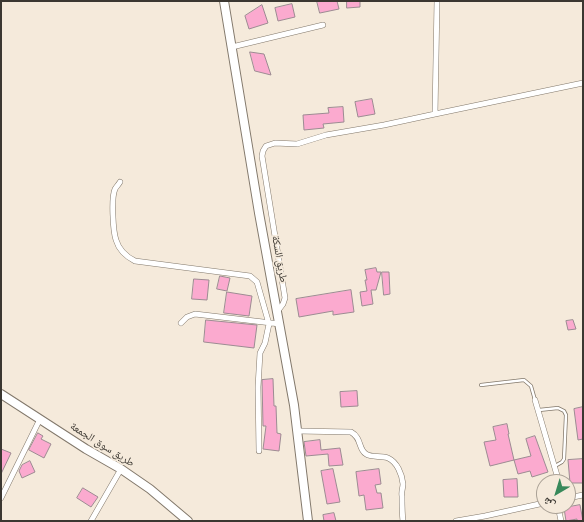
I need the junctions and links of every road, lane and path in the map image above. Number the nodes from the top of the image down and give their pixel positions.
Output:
1 (224, 1) edge
2 (437, 1) edge
3 (323, 25) dead end
4 (232, 47) junction
5 (583, 83) edge
6 (434, 114) junction
7 (120, 182) dead end
8 (277, 312) junction
9 (181, 323) dead end
10 (269, 324) junction
11 (280, 324) junction
12 (481, 385) dead end
13 (1, 394) edge
14 (535, 400) joint
15 (538, 411) junction
16 (40, 419) junction
17 (298, 431) junction
18 (259, 451) dead end
19 (555, 467) junction
20 (122, 469) junction
21 (556, 474) edge
22 (1, 498) edge
23 (536, 505) edge
24 (91, 521) edge
25 (188, 521) edge
26 (308, 521) edge
27 (403, 521) edge
28 (456, 521) edge

1 - 4 main road, طريق السكة
2 - 6 street
3 - 4 street
4 - 8 main road, طريق السكة
5 - 6 street
6 - 8 street
7 - 10 street
8 - 11 main road, طريق السكة
9 - 10 street
10 - 11 street
10 - 18 street
11 - 17 main road, طريق السكة
12 - 14 lane
13 - 16 main road, طريق سوق الجمعة
14 - 15 street
15 - 19 street
15 - 19 lane
16 - 20 main road, طريق سوق الجمعة
16 - 22 street
17 - 26 main road, طريق السكة
17 - 27 street
19 - 21 street
20 - 24 street
20 - 25 main road, طريق سوق الجمعة
23 - 28 street

